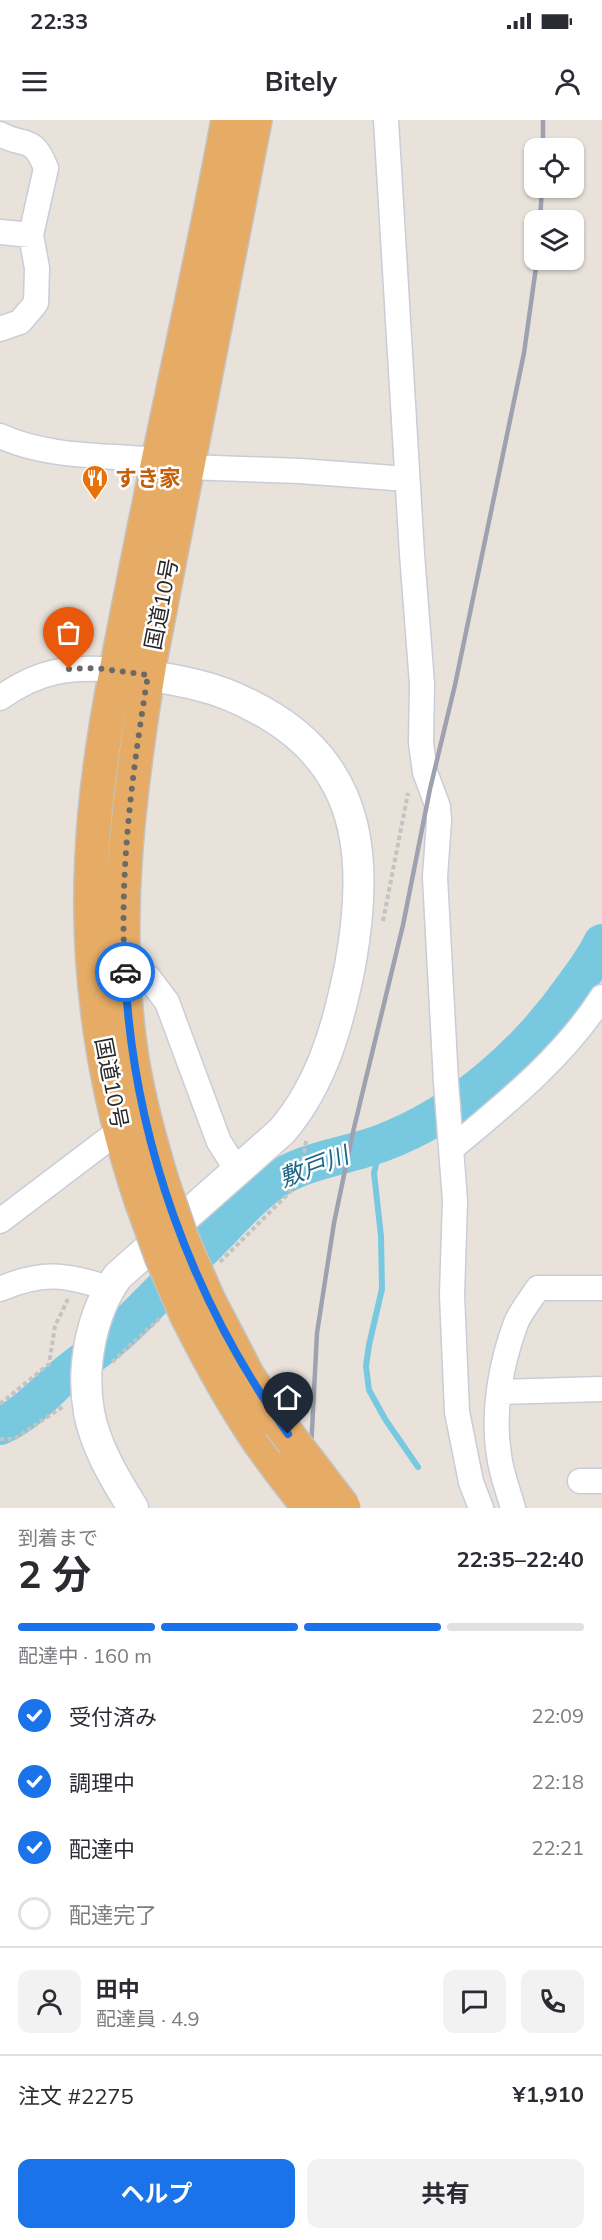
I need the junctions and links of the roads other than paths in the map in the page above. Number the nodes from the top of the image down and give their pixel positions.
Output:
1 (228, 120) edge
2 (255, 120) edge
3 (386, 120) edge
4 (0, 134) edge
5 (0, 232) edge
6 (31, 235) junction
7 (0, 329) edge
8 (0, 436) edge
9 (172, 464) junction
10 (407, 479) junction
11 (132, 673) junction
12 (0, 698) edge
13 (124, 965) junction
14 (602, 998) edge
15 (120, 1130) junction
16 (450, 1142) junction
17 (237, 1170) junction
18 (151, 1191) junction
19 (0, 1221) edge
20 (109, 1288) junction
21 (602, 1288) edge
22 (0, 1289) edge
23 (197, 1307) junction
24 (602, 1389) edge
25 (499, 1392) junction
26 (133, 1508) edge
27 (309, 1508) edge
28 (344, 1508) edge
29 (481, 1508) edge
30 (513, 1508) edge

1 - 9 highway, 国道10号
2 - 9 highway, 国道10号
3 - 10 street
4 - 6 street
5 - 6 street
6 - 7 street
8 - 9 street
9 - 10 street
9 - 11 highway, 国道10号
10 - 16 street
11 - 12 street
11 - 13 highway, 国道10号
11 - 15 highway, 国道10号
11 - 17 street
13 - 17 street
13 - 18 highway, 国道10号
14 - 16 street
15 - 18 highway, 国道10号
15 - 19 street
16 - 29 street
17 - 20 street
18 - 23 highway, 国道10号, bridge
20 - 22 street
20 - 26 street
21 - 25 street
23 - 27 highway, 国道10号, bridge
23 - 28 highway, 国道10号, bridge
24 - 25 street
25 - 30 street

